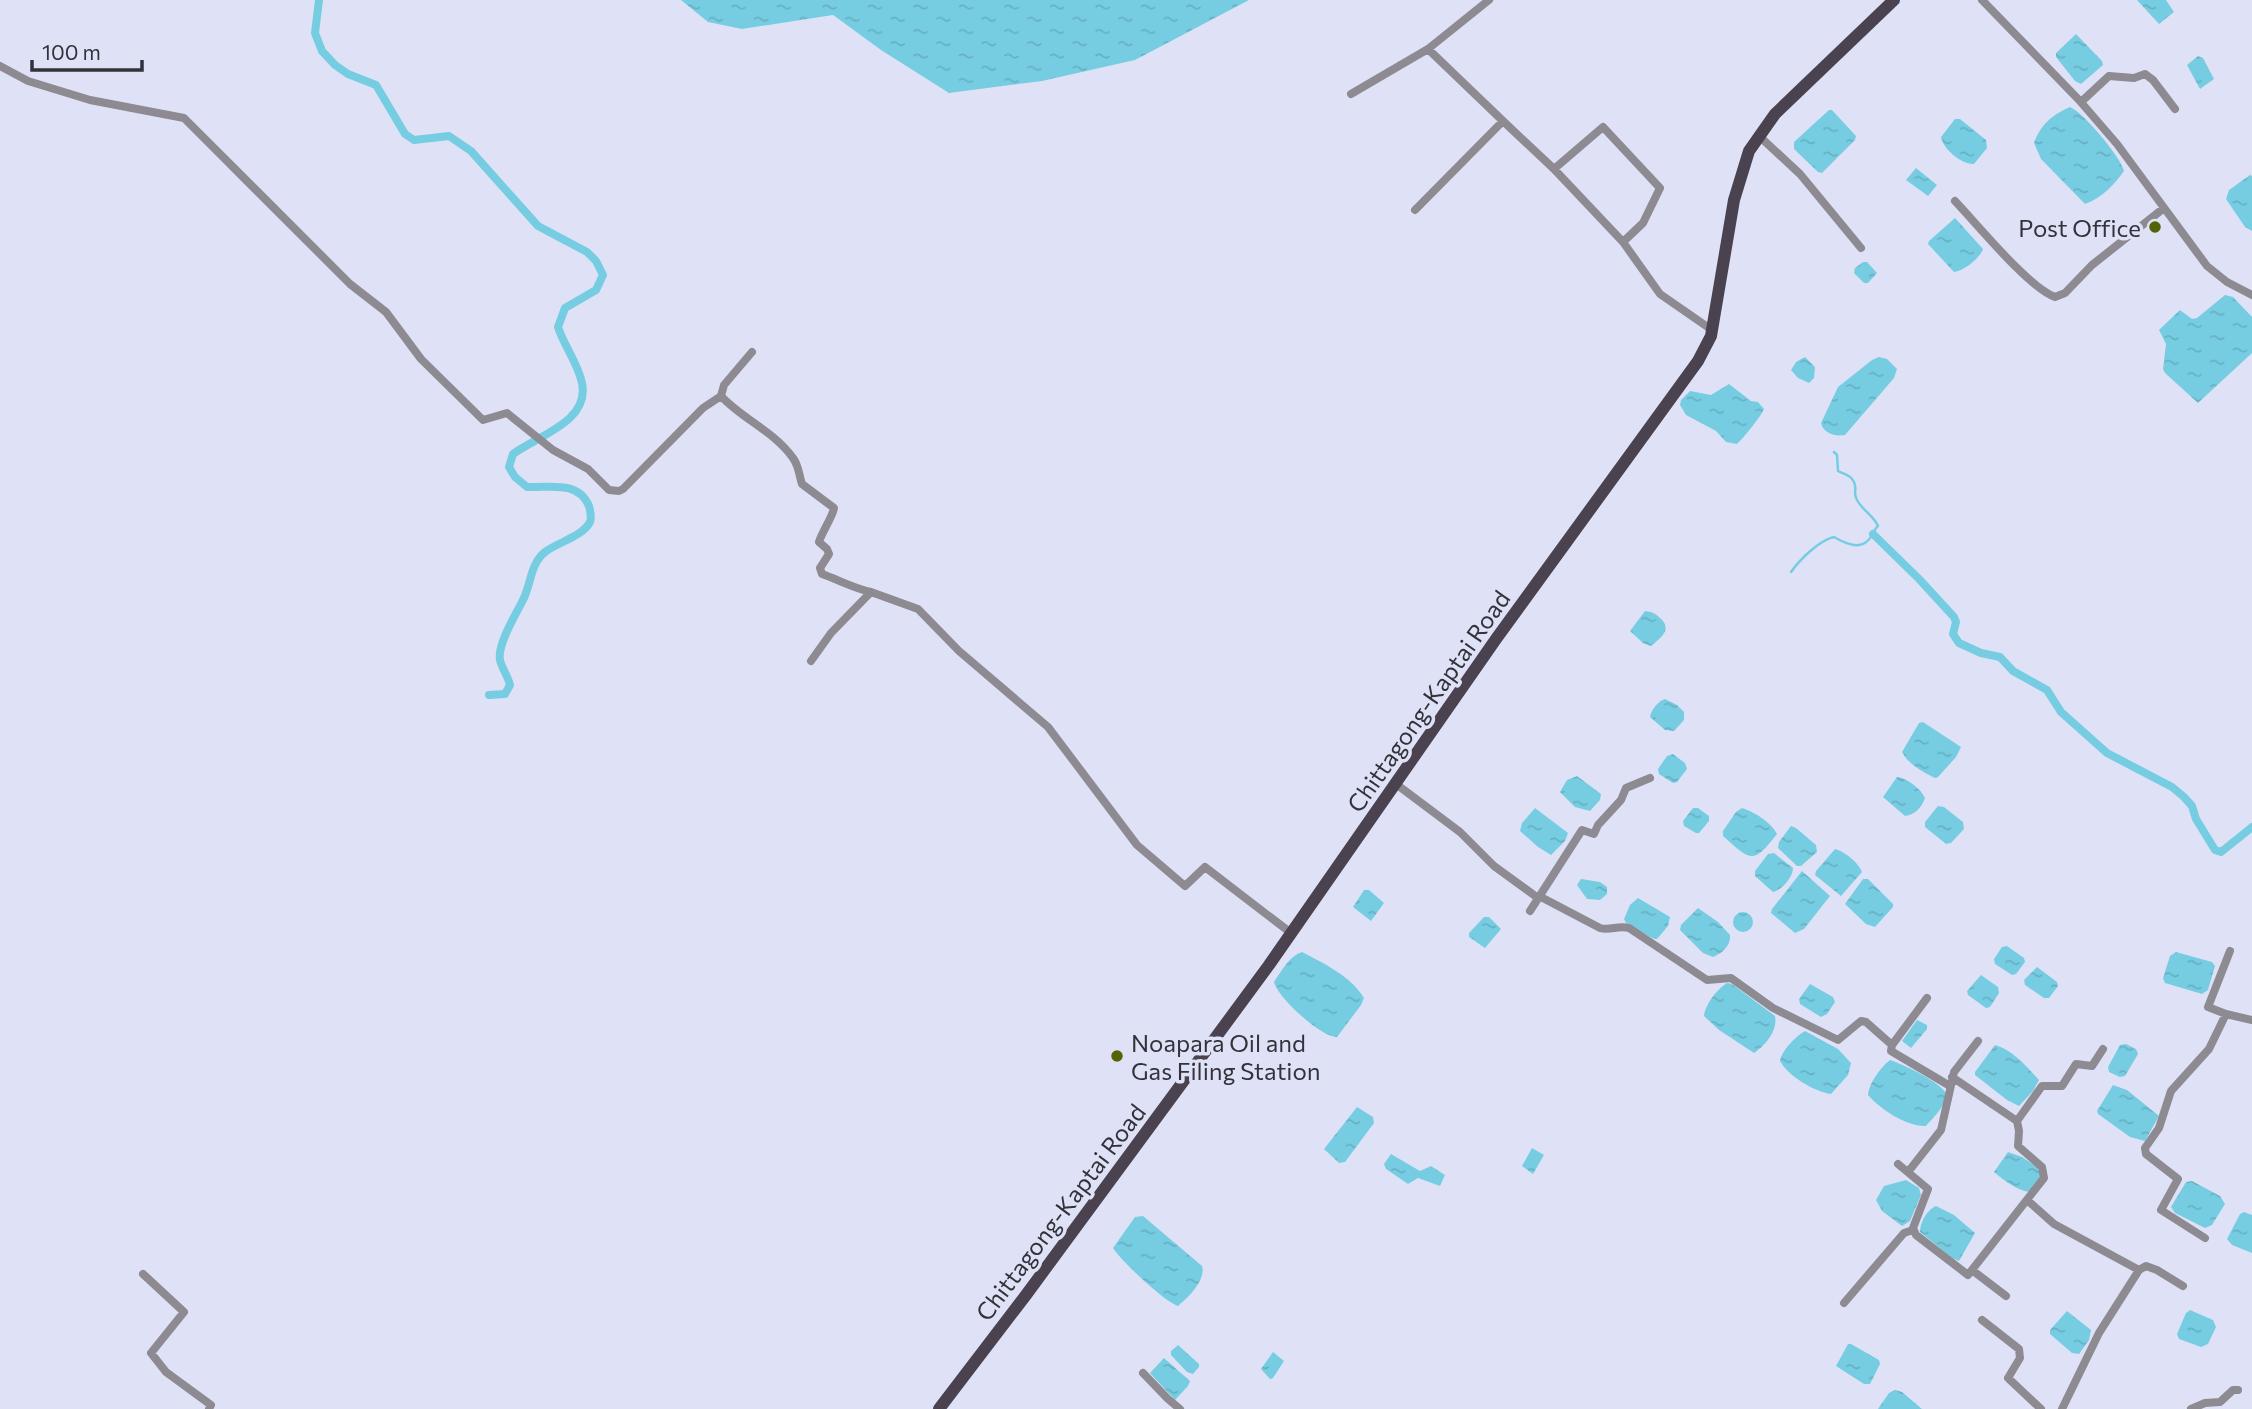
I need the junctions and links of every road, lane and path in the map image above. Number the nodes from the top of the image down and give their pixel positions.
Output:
1 (1489, 0) edge
2 (1894, 0) edge
3 (1982, 0) edge
4 (1428, 49) junction
5 (0, 66) edge
6 (1351, 94) dead end
7 (2081, 102) junction
8 (2175, 109) dead end
9 (1503, 121) junction
10 (1758, 135) junction
11 (1554, 169) junction
12 (1955, 201) dead end
13 (2164, 208) junction
14 (1415, 210) dead end
15 (1623, 242) junction
16 (1861, 248) dead end
17 (2252, 295) edge
18 (1712, 330) junction
19 (752, 352) dead end
20 (721, 396) junction
21 (871, 592) junction
22 (811, 662) dead end
23 (1650, 778) dead end
24 (1395, 783) junction
25 (1539, 897) junction
26 (1530, 911) dead end
27 (1291, 933) junction
28 (2230, 951) dead end
29 (1927, 998) dead end
30 (2226, 1014) junction
31 (2252, 1020) edge
32 (1978, 1041) dead end
33 (1892, 1045) junction
34 (2103, 1049) dead end
35 (1951, 1082) junction
36 (2017, 1121) junction
37 (1898, 1164) dead end
38 (1908, 1172) junction
39 (2027, 1200) junction
40 (1913, 1230) junction
41 (2205, 1238) dead end
42 (1972, 1270) junction
43 (2139, 1270) junction
44 (143, 1274) dead end
45 (2183, 1286) dead end
46 (2006, 1296) dead end
47 (1844, 1303) dead end
48 (1982, 1320) dead end
49 (1143, 1373) dead end
50 (2238, 1390) dead end
51 (209, 1409) edge
52 (939, 1409) edge
53 (1181, 1409) edge
54 (2040, 1409) edge
55 (2062, 1409) edge
56 (2191, 1409) edge

1 - 4 street
2 - 10 main road, Chittagong-Kaptai Road
3 - 7 street
4 - 6 street
4 - 9 street
5 - 20 street
7 - 8 street
7 - 13 street
9 - 11 street
9 - 14 street
10 - 16 street
10 - 18 main road, Chittagong-Kaptai Road
11 - 15 street
11 - 15 street
12 - 13 street
13 - 17 street
15 - 18 street
18 - 24 main road, Chittagong-Kaptai Road
19 - 20 street
20 - 21 street
21 - 22 street
21 - 27 street
23 - 25 street
24 - 25 street
24 - 27 main road, Chittagong-Kaptai Road
25 - 26 street
25 - 33 street
27 - 52 main road, Chittagong-Kaptai Road
28 - 30 street
29 - 33 street
30 - 31 street
30 - 41 street
32 - 35 street
33 - 35 street
34 - 36 street
35 - 36 street
35 - 38 street
36 - 39 street
37 - 38 street
38 - 40 street
39 - 42 street
39 - 43 street
40 - 42 street
40 - 47 street
42 - 46 street
43 - 45 street
43 - 55 street
44 - 51 street
48 - 54 street
49 - 53 street
50 - 56 street

